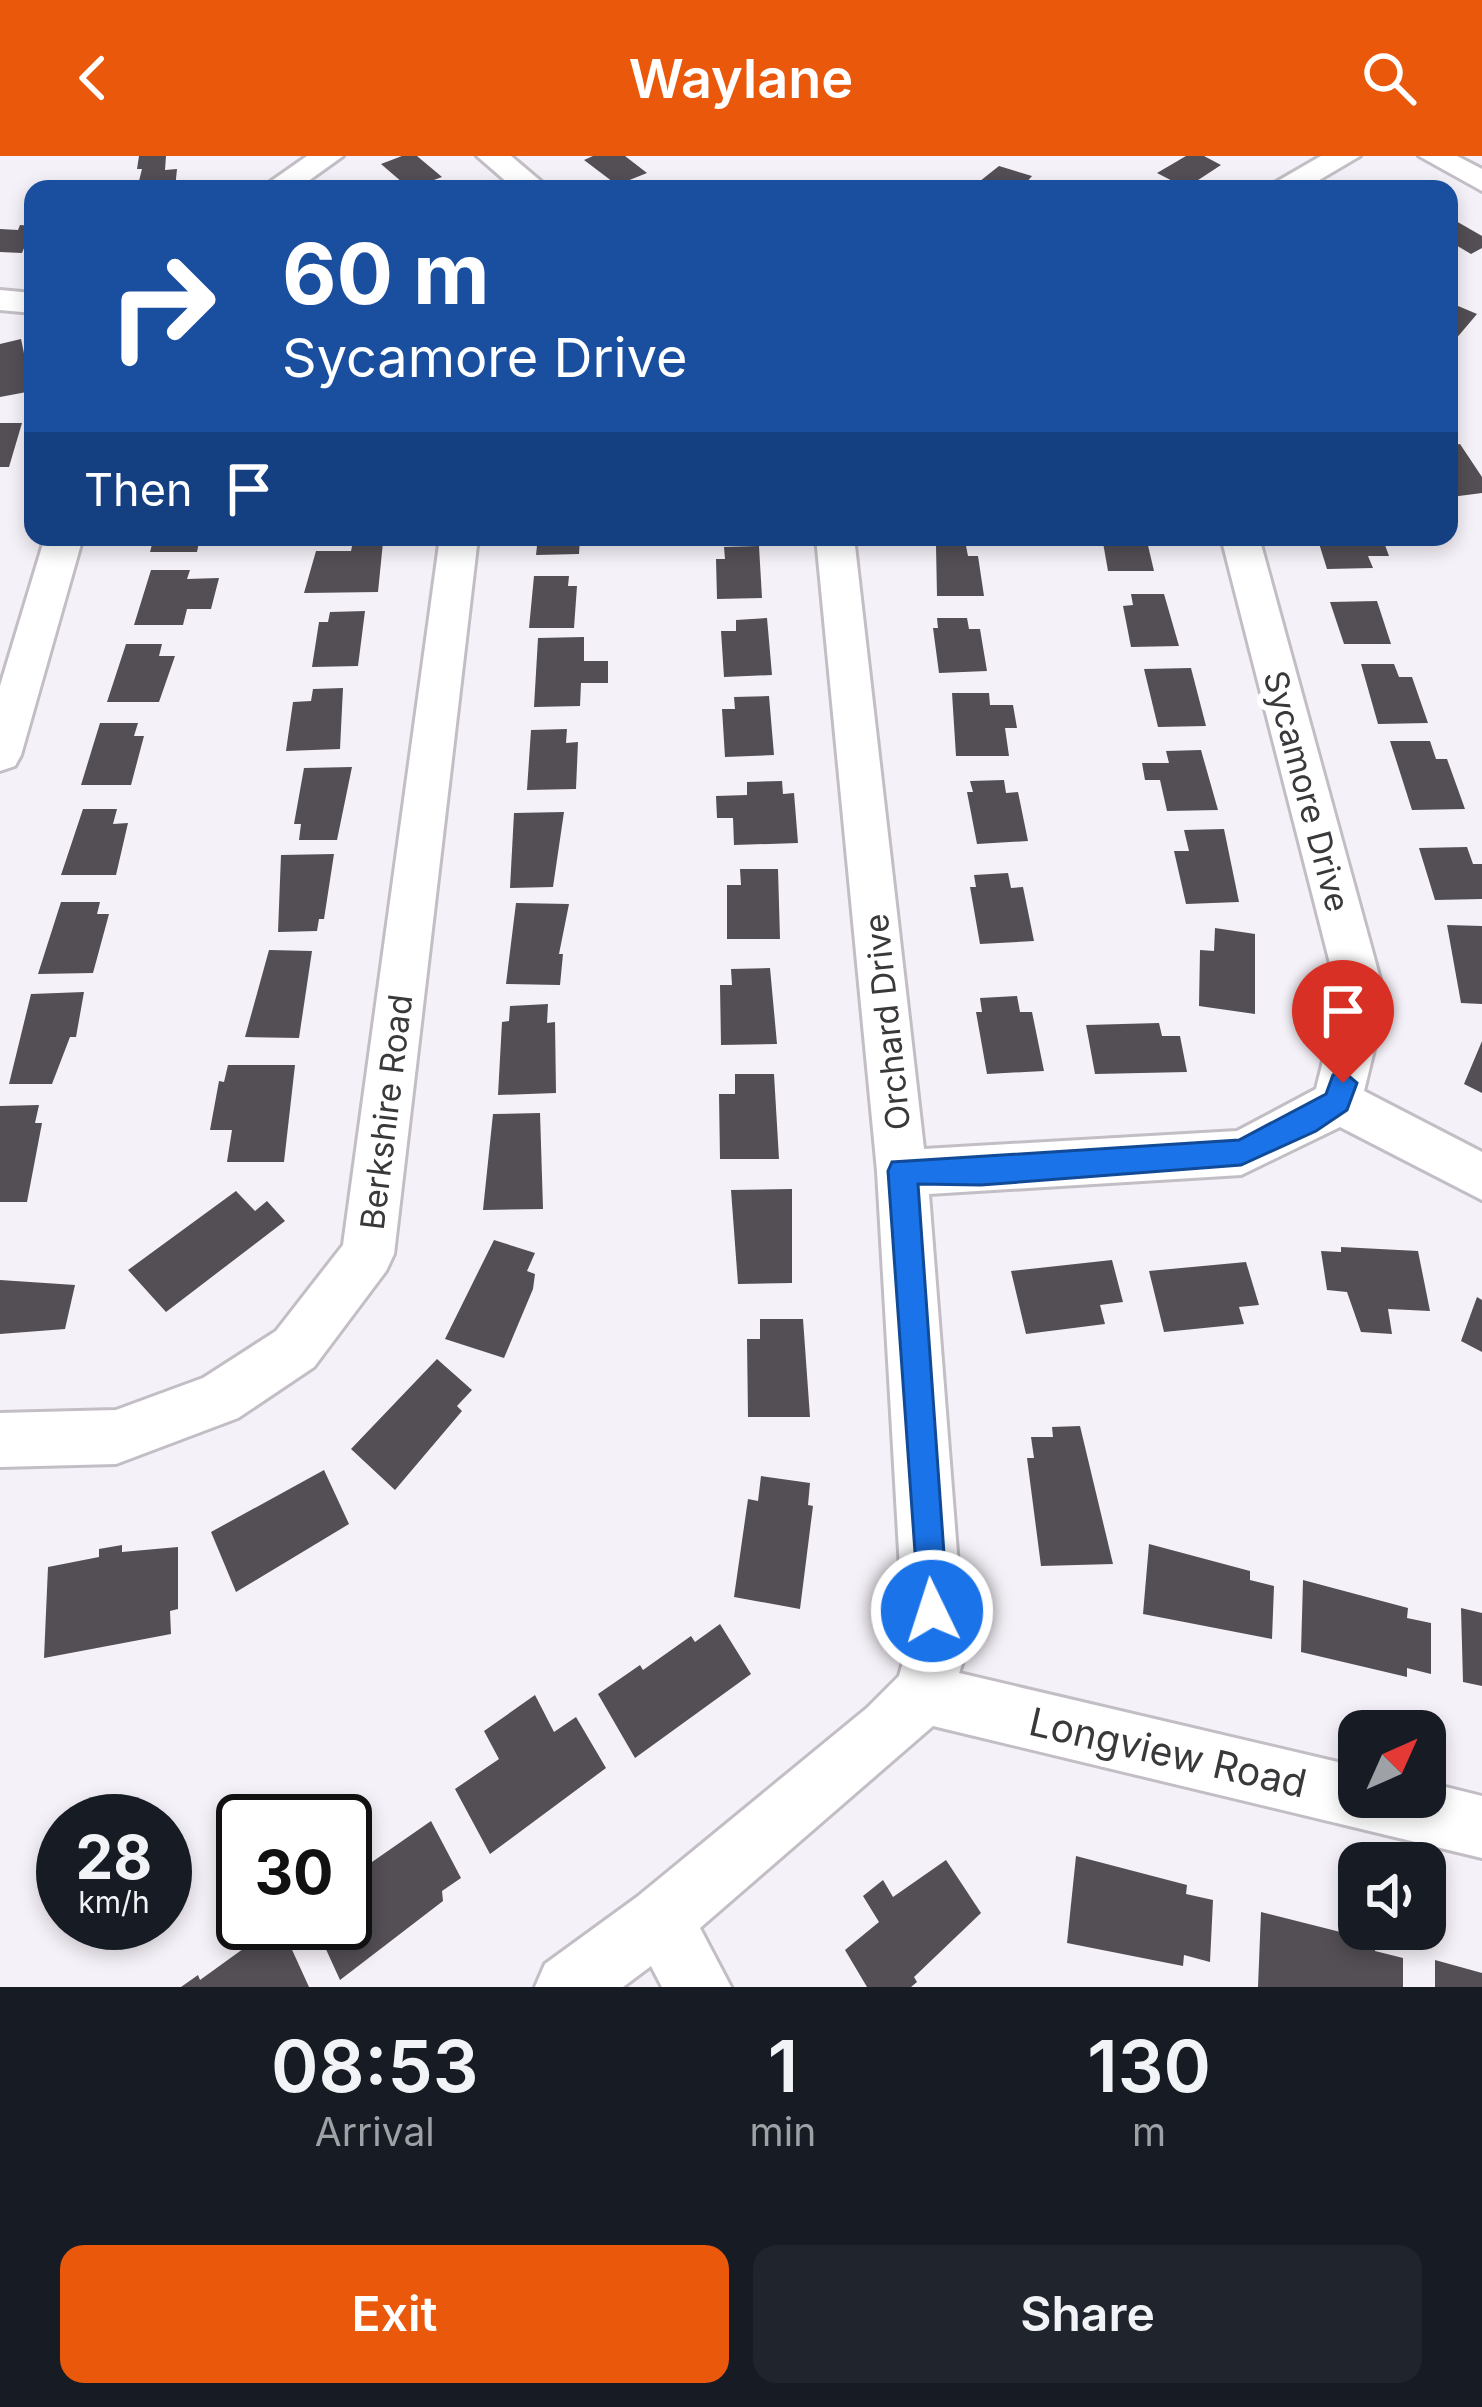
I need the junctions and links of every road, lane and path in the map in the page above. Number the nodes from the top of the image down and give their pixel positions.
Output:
1 (254, 156) edge
2 (328, 156) edge
3 (492, 156) edge
4 (1346, 156) edge
5 (1434, 156) edge
6 (286, 180) edge
7 (289, 180) edge
8 (523, 180) edge
9 (1298, 180) edge
10 (1482, 182) edge
11 (61, 546) edge
12 (458, 546) edge
13 (836, 546) edge
14 (1242, 546) edge
15 (0, 755) edge
16 (1337, 1101) junction
17 (902, 1171) junction
18 (1482, 1177) edge
19 (0, 1440) edge
20 (923, 1694) junction
21 (1482, 1827) edge
22 (660, 1920) junction
23 (568, 1987) edge
24 (698, 1987) edge

1 - 6 street
2 - 7 street
3 - 8 street
4 - 9 street
5 - 10 street
11 - 15 street
12 - 19 street, Berkshire Road
13 - 17 street, Orchard Drive
14 - 16 street, Sycamore Drive
16 - 17 street
16 - 18 street
17 - 20 street, Orchard Drive
20 - 21 street, Longview Road
20 - 22 street
22 - 23 street
22 - 24 street

